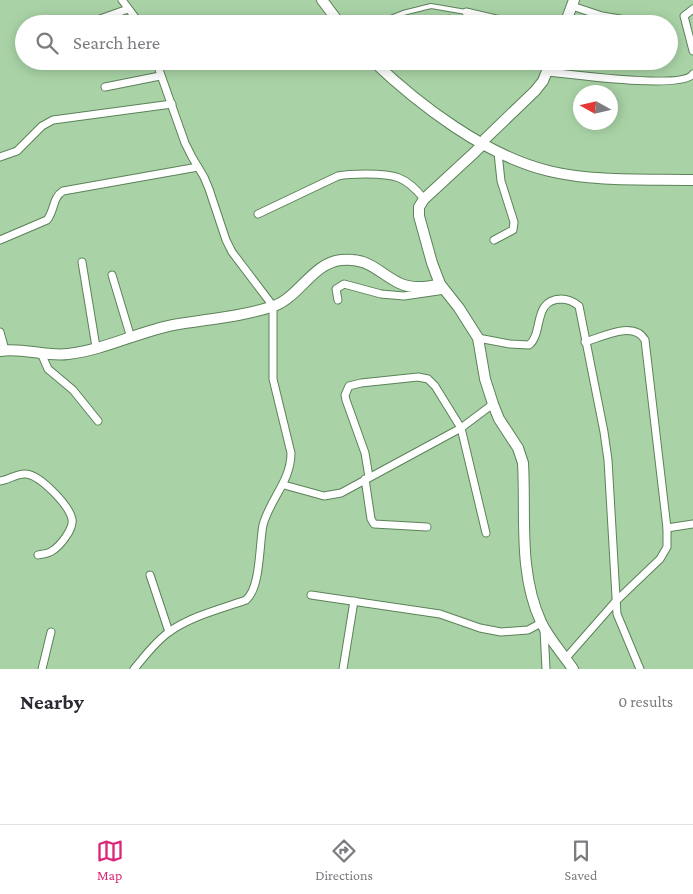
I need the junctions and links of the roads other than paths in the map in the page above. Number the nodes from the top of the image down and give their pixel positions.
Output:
1 (122, 0) edge
2 (322, 0) edge
3 (573, 3) edge
4 (128, 8) junction
5 (693, 9) edge
6 (466, 12) joint
7 (110, 15) edge
8 (133, 15) edge
9 (333, 15) edge
10 (400, 15) edge
11 (479, 15) edge
12 (568, 15) edge
13 (600, 15) edge
14 (693, 51) edge
15 (158, 70) edge
16 (384, 70) edge
17 (548, 72) joint
18 (693, 74) edge
19 (160, 76) junction
20 (105, 87) dead end
21 (172, 104) junction
22 (483, 144) junction
23 (498, 152) junction
24 (0, 157) edge
25 (198, 167) junction
26 (693, 180) edge
27 (424, 199) junction
28 (258, 214) dead end
29 (0, 240) edge
30 (494, 240) dead end
31 (82, 262) dead end
32 (112, 275) dead end
33 (442, 287) junction
34 (338, 300) dead end
35 (274, 306) junction
36 (0, 332) edge
37 (131, 338) junction
38 (478, 338) junction
39 (585, 342) junction
40 (96, 347) junction
41 (2, 351) edge
42 (41, 353) junction
43 (494, 404) junction
44 (98, 421) dead end
45 (461, 428) junction
46 (367, 478) junction
47 (0, 481) edge
48 (284, 485) junction
49 (693, 524) edge
50 (427, 527) dead end
51 (667, 528) junction
52 (486, 533) dead end
53 (38, 555) dead end
54 (150, 575) dead end
55 (311, 595) dead end
56 (354, 601) junction
57 (616, 601) junction
58 (542, 624) junction
59 (51, 632) dead end
60 (168, 632) junction
61 (566, 658) junction
62 (42, 669) edge
63 (134, 669) edge
64 (343, 669) edge
65 (546, 669) edge
66 (573, 669) edge
67 (640, 669) edge

1 - 4 street
2 - 9 street
3 - 12 street
3 - 13 street
4 - 7 street
4 - 8 street
5 - 14 street
6 - 10 lane
6 - 11 street
15 - 19 street
16 - 22 street
17 - 18 street
17 - 22 street
19 - 20 street
19 - 21 street
21 - 24 street
21 - 25 street
22 - 23 street
22 - 27 street
23 - 26 street
23 - 30 street
25 - 29 street
25 - 35 street
27 - 28 street
27 - 33 street
31 - 40 street
32 - 37 street
33 - 34 street
33 - 35 street
33 - 38 street
35 - 37 street
35 - 48 street
36 - 41 street
37 - 40 street
38 - 39 street
38 - 43 street
39 - 51 street
39 - 57 street
40 - 42 street
41 - 42 street
42 - 44 street
43 - 45 street
43 - 58 street
45 - 46 street
45 - 46 street
45 - 52 street
46 - 48 street
46 - 50 street
47 - 53 street
48 - 60 street
49 - 51 street
51 - 57 street
54 - 60 street
55 - 56 street
56 - 58 street
56 - 64 street
57 - 61 street
57 - 67 street
58 - 61 street
58 - 65 street
59 - 62 street
60 - 63 street
61 - 66 street

